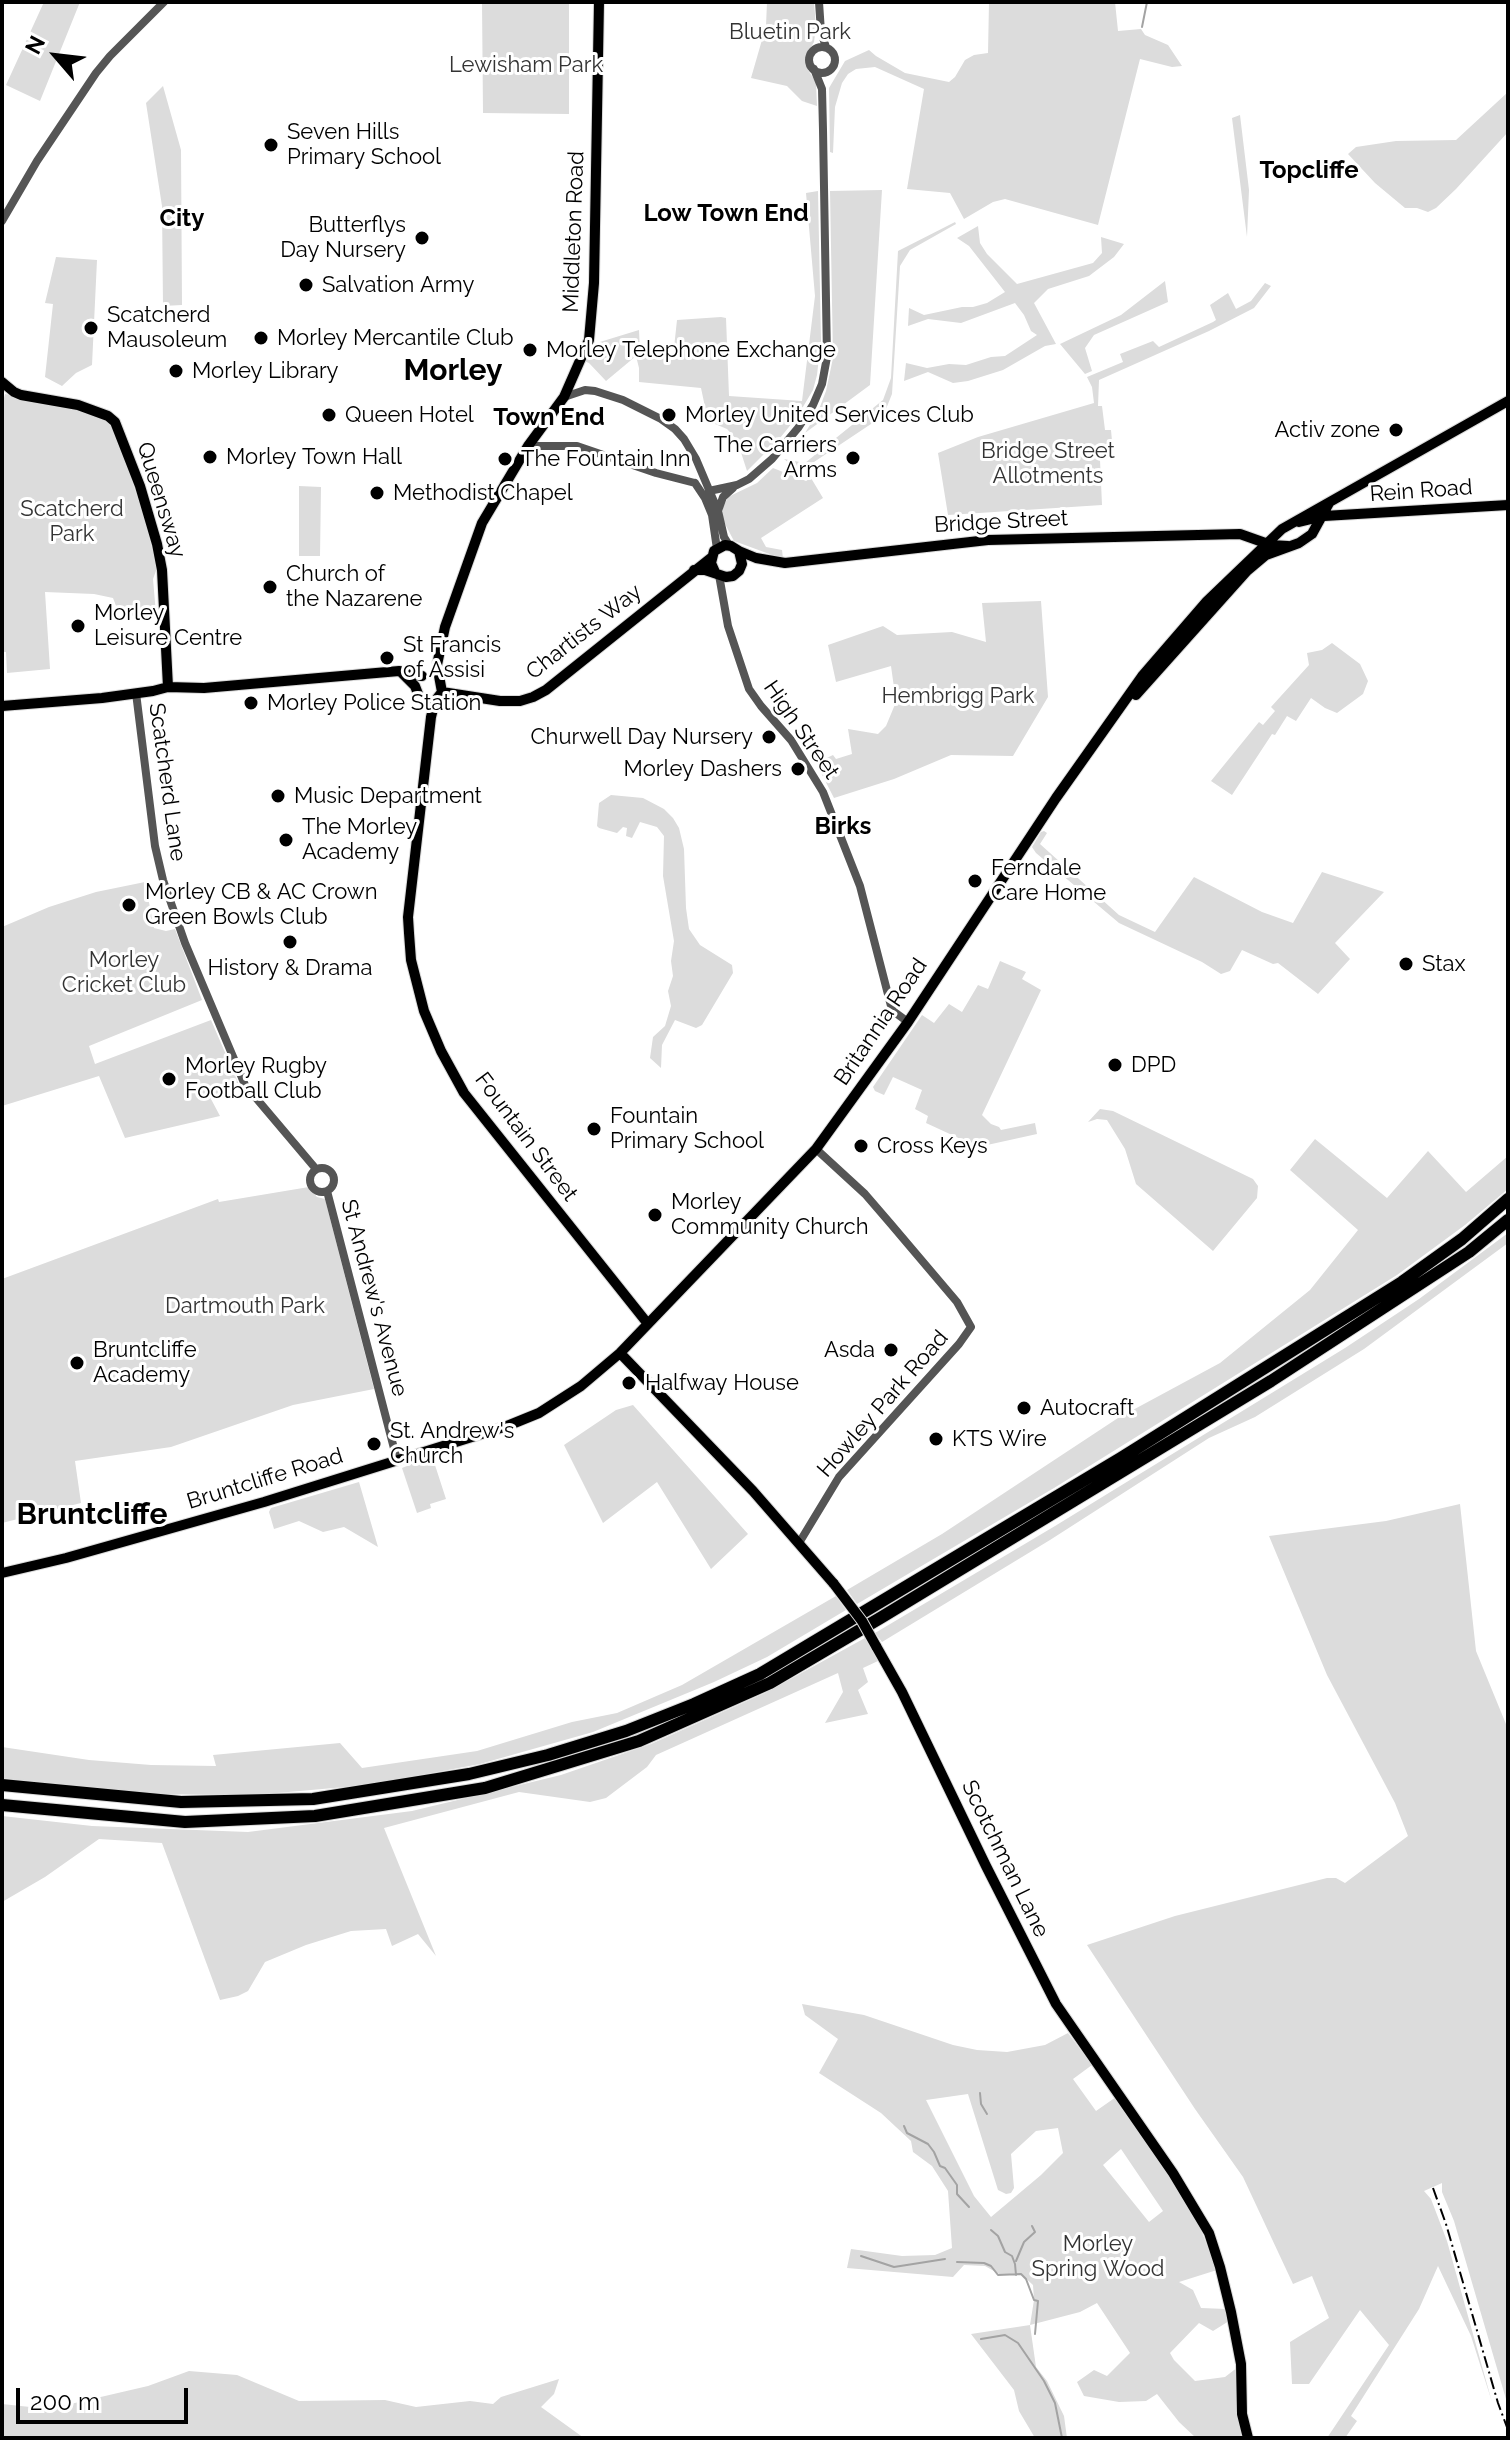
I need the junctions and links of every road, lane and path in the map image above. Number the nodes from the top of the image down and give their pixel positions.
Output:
1 (164, 2) edge
2 (599, 2) edge
3 (819, 2) edge
4 (821, 32) junction
5 (826, 47) junction
6 (814, 49) junction
7 (814, 69) junction
8 (829, 70) junction
9 (822, 89) junction
10 (2, 221) edge
11 (578, 367) junction
12 (2, 382) edge
13 (585, 390) junction
14 (564, 397) junction
15 (1508, 401) edge
16 (528, 446) junction
17 (698, 480) junction
18 (737, 485) junction
19 (711, 492) junction
20 (1329, 503) junction
21 (1508, 505) edge
22 (715, 513) junction
23 (1324, 516) junction
24 (1336, 516) junction
25 (1305, 521) junction
26 (1292, 523) junction
27 (1282, 529) junction
28 (1312, 534) junction
29 (1249, 537) junction
30 (1265, 543) junction
31 (1294, 545) junction
32 (734, 548) junction
33 (714, 554) junction
34 (756, 558) junction
35 (1250, 559) junction
36 (742, 564) junction
37 (694, 570) junction
38 (721, 575) junction
39 (399, 671) junction
40 (432, 674) junction
41 (415, 686) junction
42 (168, 687) junction
43 (136, 693) junction
44 (439, 696) junction
45 (423, 701) junction
46 (2, 706) edge
47 (431, 717) junction
48 (1115, 717) junction
49 (908, 1022) junction
50 (816, 1149) junction
51 (316, 1169) junction
52 (327, 1191) junction
53 (1508, 1199) edge
54 (1508, 1220) edge
55 (648, 1324) junction
56 (620, 1353) junction
57 (397, 1460) junction
58 (799, 1543) junction
59 (2, 1573) edge
60 (2, 1785) edge
61 (2, 1805) edge
62 (1248, 2438) edge

1 - 10 street
2 - 11 main road, Middleton Road
3 - 4 street
4 - 5 street
4 - 6 street
5 - 6 street
5 - 8 street
6 - 7 street
7 - 8 street
7 - 9 street
8 - 9 street
9 - 18 street
11 - 13 street
11 - 14 main road, Middleton Road
12 - 42 main road, Queensway
13 - 14 street
13 - 17 street
14 - 16 main road, Middleton Road
15 - 20 main road, Britannia Road
16 - 17 street
16 - 40 main road
17 - 19 street
17 - 22 street
18 - 19 street
18 - 22 street
19 - 22 street
20 - 23 main road
20 - 26 main road, Britannia Road
21 - 24 main road, Rein Road
22 - 32 street
22 - 33 street
23 - 24 main road, Rein Road
23 - 25 main road, Rein Road
23 - 28 main road
24 - 28 main road
25 - 26 main road, Rein Road
25 - 28 main road
26 - 27 main road, Britannia Road
27 - 29 main road, Bridge Street
27 - 30 main road, Britannia Road
27 - 31 main road
28 - 31 main road, Britannia Road
29 - 30 main road, Bridge Street
29 - 34 main road, Bridge Street
29 - 35 main road
30 - 31 main road, Bridge Street
30 - 35 main road, Britannia Road
31 - 48 main road, Britannia Road
32 - 33 main road, Chartists Way
32 - 34 main road, Bridge Street
32 - 36 main road
33 - 37 main road, Chartists Way
33 - 38 main road
34 - 36 main road, Bridge Street
35 - 48 main road, Britannia Road
36 - 38 main road
37 - 38 main road
37 - 44 main road, Chartists Way
38 - 49 street, High Street
39 - 40 main road
39 - 41 main road
39 - 42 main road
40 - 41 main road
40 - 44 main road
41 - 45 main road
42 - 43 main road
43 - 46 main road
43 - 51 street, Scatcherd Lane
44 - 45 main road, Chartists Way
44 - 47 main road, Fountain Street
45 - 47 main road
47 - 55 main road, Fountain Street
48 - 49 main road, Britannia Road
49 - 50 main road, Britannia Road
50 - 55 main road, Britannia Road
50 - 58 street, Howley Park Road
51 - 52 street, St Andrew's Avenue
51 - 52 street, St Andrew's Avenue
52 - 57 street, St Andrew's Avenue
53 - 60 highway
54 - 61 highway
55 - 56 main road, Bruntcliffe Road
56 - 57 main road, Bruntcliffe Road
56 - 58 main road, Scotchman Lane
57 - 59 main road, Bruntcliffe Road
58 - 62 main road, Scotchman Lane, bridge

